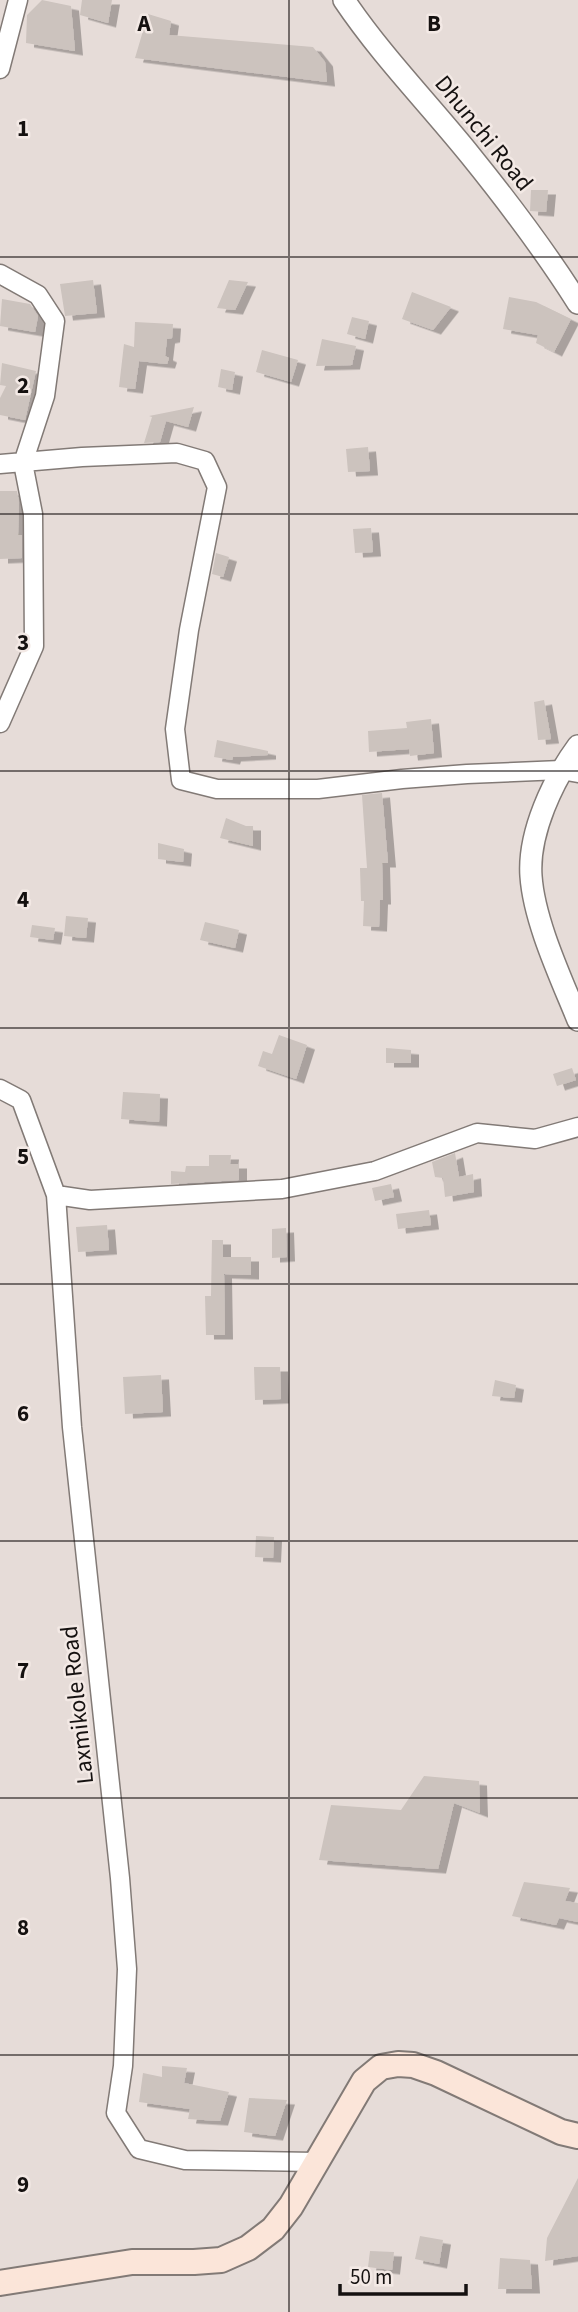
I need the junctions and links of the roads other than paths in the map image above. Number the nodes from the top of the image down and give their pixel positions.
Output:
1 (18, 0) edge
2 (344, 0) edge
3 (0, 69) edge
4 (0, 274) edge
5 (578, 303) edge
6 (23, 463) junction
7 (0, 464) edge
8 (0, 723) edge
9 (578, 746) edge
10 (569, 771) edge
11 (578, 1020) edge
12 (0, 1089) edge
13 (578, 1127) edge
14 (56, 1195) junction
15 (578, 2136) edge
16 (316, 2162) junction
17 (0, 2283) edge

1 - 3 street
2 - 5 street, Dhunchi Road
4 - 6 street
6 - 7 street
6 - 8 street
6 - 10 street
9 - 10 street
10 - 11 street
12 - 14 street, Laxmikole Road
13 - 14 street
14 - 16 street, Laxmikole Road
15 - 16 main road
16 - 17 main road

